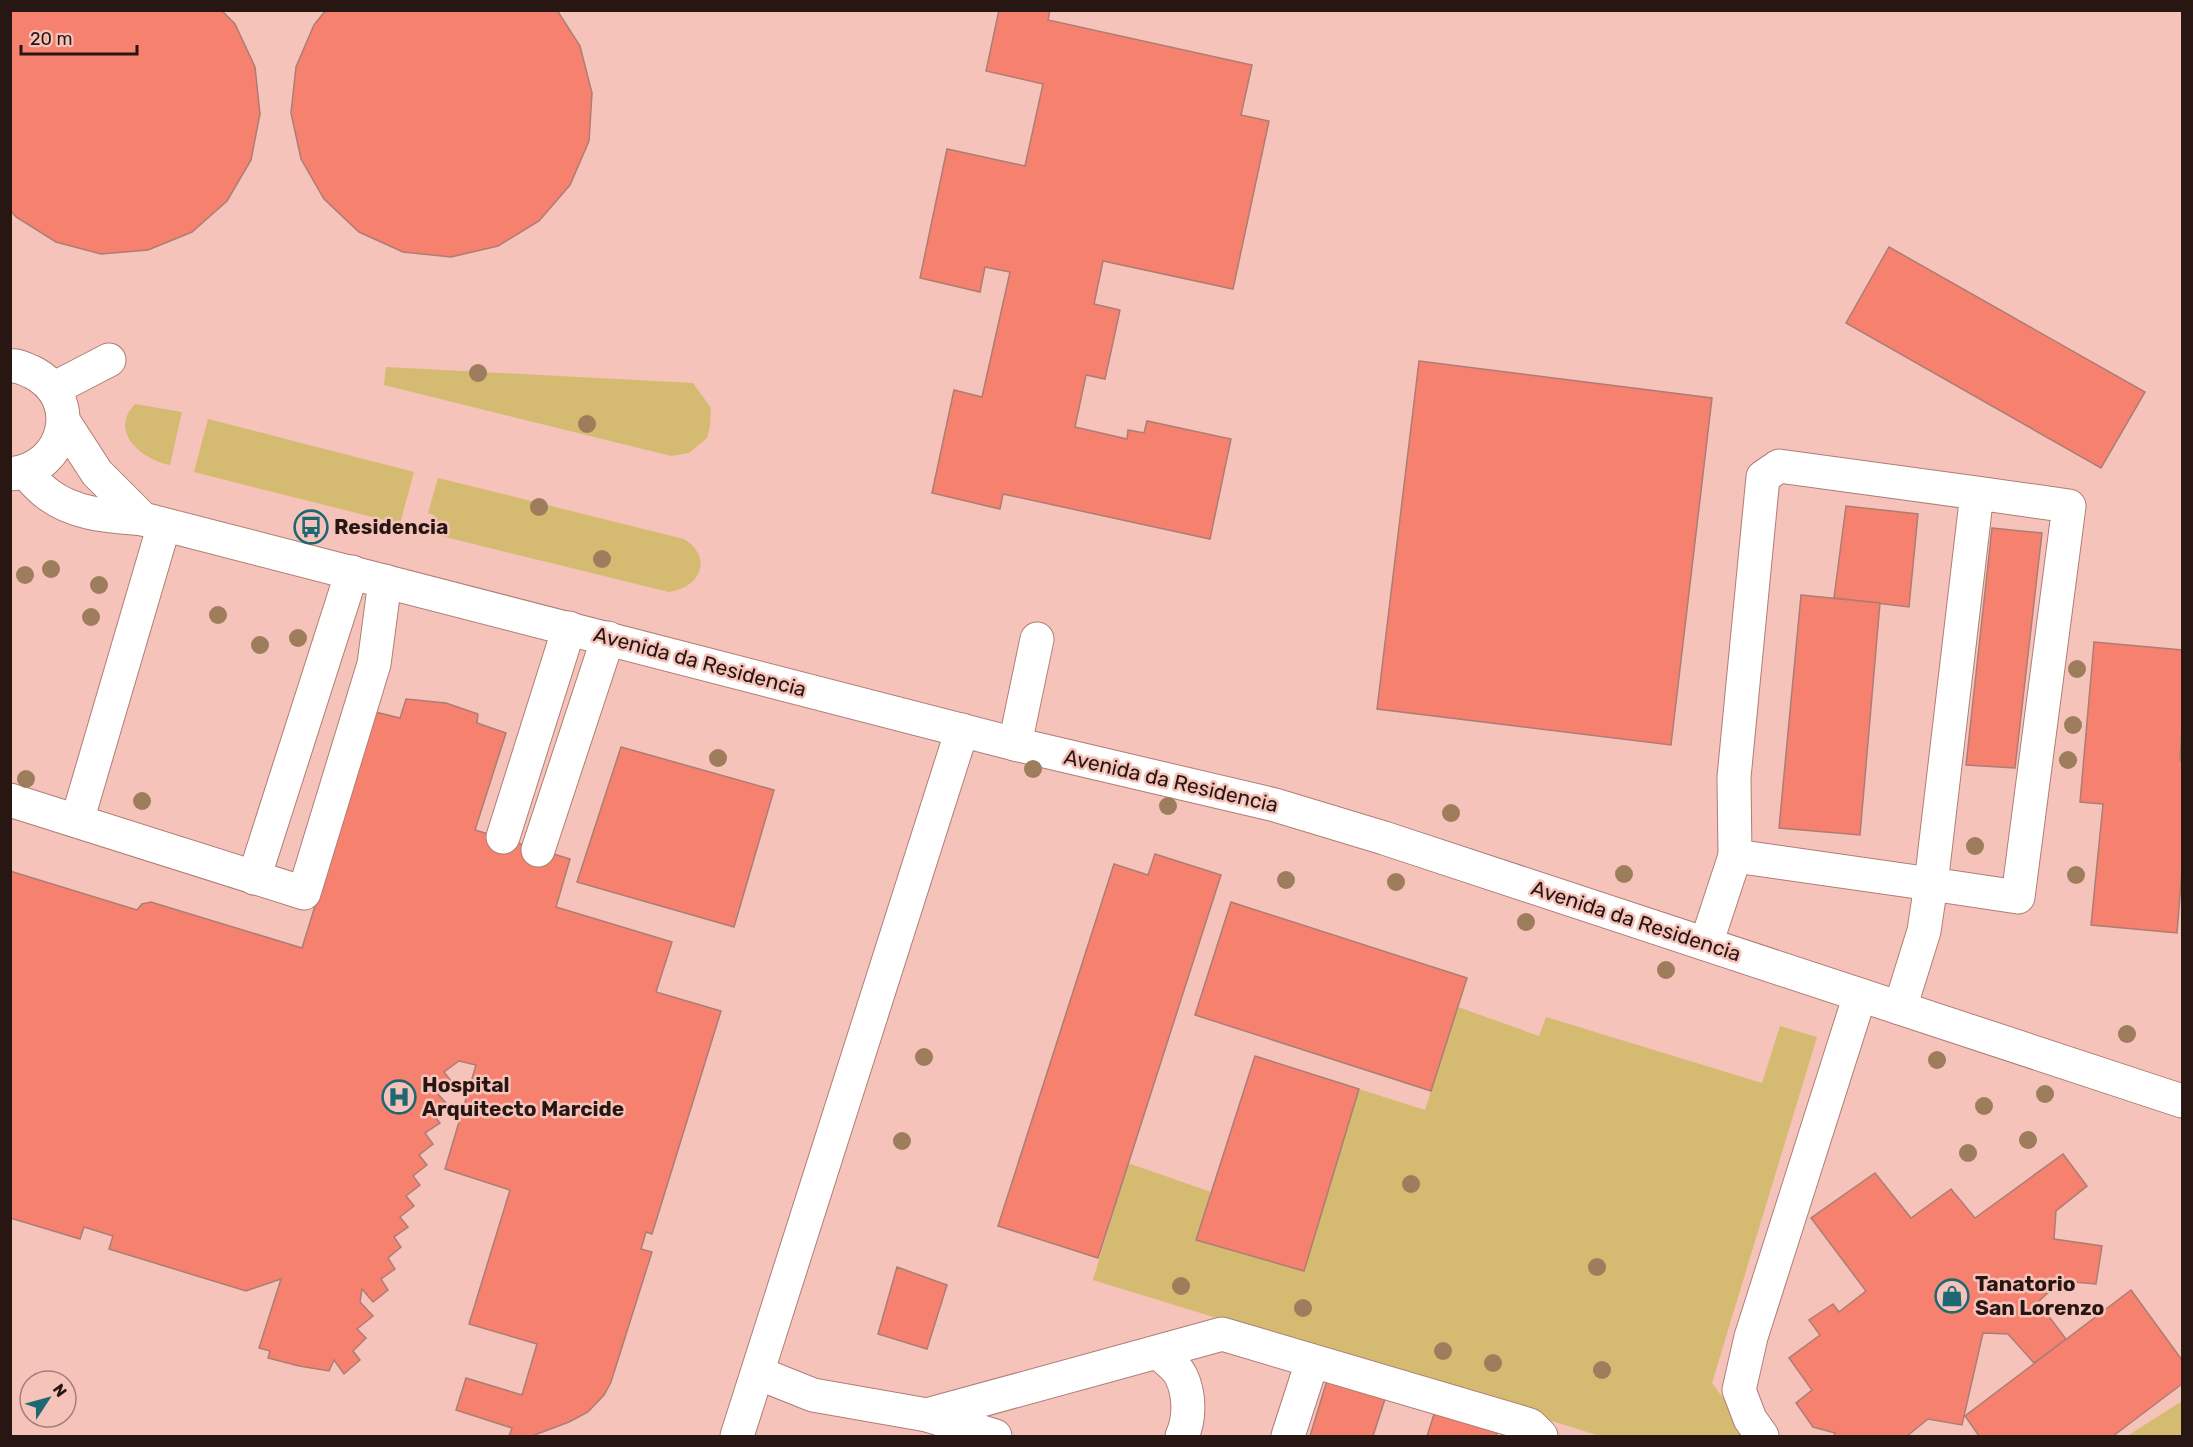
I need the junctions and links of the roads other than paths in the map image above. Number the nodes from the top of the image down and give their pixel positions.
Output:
1 (109, 360) dead end
2 (13, 362) edge
3 (53, 389) junction
4 (64, 422) junction
5 (18, 473) edge
6 (1977, 493) junction
7 (153, 522) junction
8 (352, 572) junction
9 (386, 581) junction
10 (569, 628) junction
11 (608, 638) junction
12 (1037, 639) dead end
13 (962, 730) junction
14 (1015, 744) junction
15 (10, 800) edge
16 (77, 821) junction
17 (503, 837) dead end
18 (538, 850) dead end
19 (1735, 855) junction
20 (254, 878) junction
21 (1931, 884) junction
22 (1706, 944) junction
23 (1860, 995) junction
24 (1900, 1008) junction
25 (2182, 1101) edge
26 (1158, 1352) junction
27 (1312, 1362) junction
28 (758, 1372) junction
29 (927, 1415) junction
30 (737, 1437) edge
31 (995, 1437) edge
32 (1182, 1437) edge
33 (1288, 1437) edge
34 (1541, 1437) edge
35 (1762, 1437) edge

1 - 3 street
2 - 3 street
3 - 4 street
4 - 5 street
4 - 7 street
5 - 7 street, Avenida da Residencia
6 - 19 street
6 - 21 street
6 - 21 street
7 - 8 street, Avenida da Residencia
7 - 16 street
8 - 9 street, Avenida da Residencia
8 - 20 street
9 - 10 street, Avenida da Residencia
9 - 20 street
10 - 11 street, Avenida da Residencia
10 - 17 street
11 - 13 street, Avenida da Residencia
11 - 18 street
12 - 14 street
13 - 14 street, Avenida da Residencia
13 - 28 street
14 - 22 street, Avenida da Residencia
15 - 16 street
16 - 20 street
19 - 21 street
19 - 22 street
21 - 24 street
22 - 23 street, Avenida da Residencia
23 - 24 street, Avenida da Residencia
23 - 35 street
24 - 25 street, Avenida da Residencia
26 - 27 street
26 - 29 street
26 - 32 street
27 - 33 street
27 - 34 street
28 - 29 street
28 - 30 street
29 - 31 street

